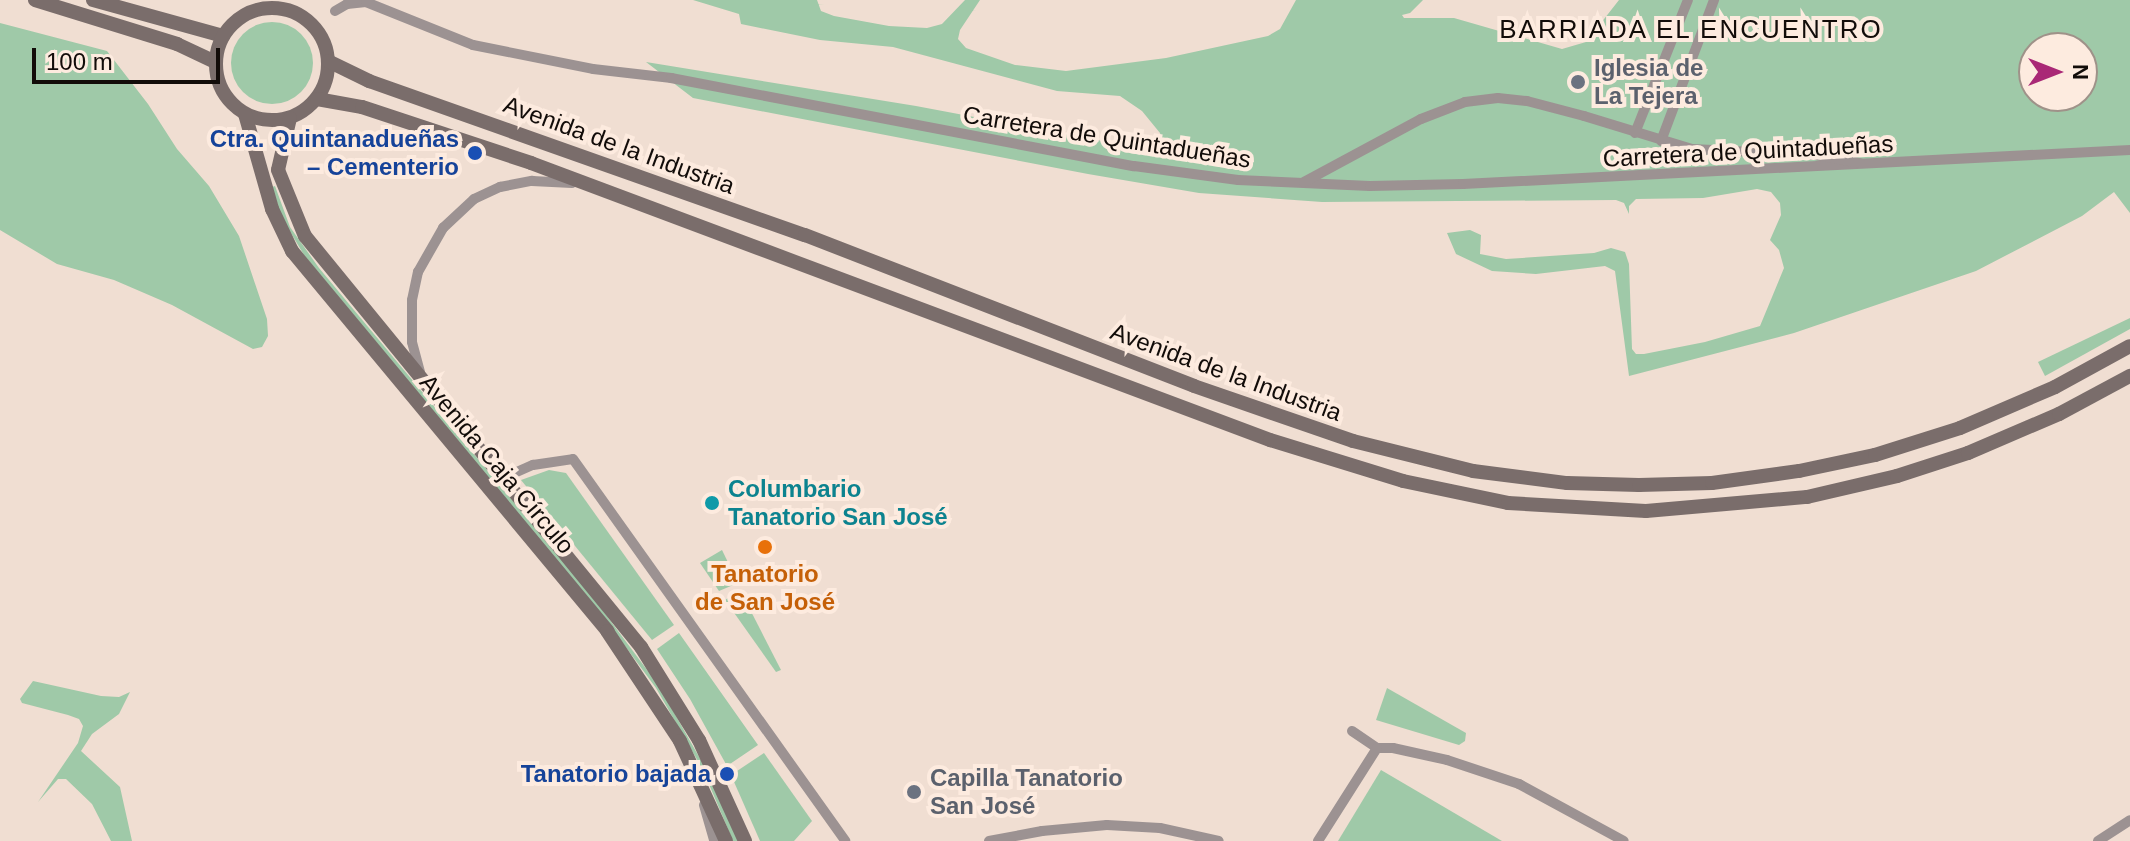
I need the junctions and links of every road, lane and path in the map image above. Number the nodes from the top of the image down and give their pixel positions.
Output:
1 (35, 0) edge
2 (93, 0) edge
3 (1688, 0) edge
4 (1714, 0) edge
5 (263, 4) edge
6 (294, 6) edge
7 (335, 11) dead end
8 (223, 36) junction
9 (328, 61) junction
10 (215, 62) junction
11 (317, 99) junction
12 (245, 114) junction
13 (290, 118) junction
14 (1635, 133) junction
15 (1661, 141) junction
16 (2130, 150) edge
17 (1866, 166) junction
18 (1302, 183) junction
19 (695, 222) junction
20 (2130, 346) edge
21 (2130, 376) edge
22 (424, 385) junction
23 (501, 479) junction
24 (1352, 731) dead end
25 (1377, 748) junction
26 (693, 764) junction
27 (2130, 820) edge
28 (744, 836) edge
29 (714, 841) edge
30 (726, 841) edge
31 (845, 841) edge
32 (989, 841) edge
33 (1219, 841) edge
34 (1318, 841) edge
35 (1624, 841) edge
36 (2098, 841) edge

1 - 10 main road
2 - 8 main road
3 - 14 street
4 - 15 street
5 - 6 main road
5 - 8 main road
6 - 9 main road
7 - 18 street, Carretera de Quintadueñas
8 - 10 main road
9 - 11 main road
9 - 20 main road, Avenida de la Industria
10 - 12 main road
11 - 13 main road
11 - 19 main road, Avenida de la Industria
12 - 13 main road
12 - 26 main road, Avenida Caja Círculo
13 - 22 main road, Avenida Caja Círculo
14 - 15 street
14 - 18 street
15 - 17 street
16 - 17 street, Carretera de Quintadueñas
17 - 18 street, Carretera de Quintadueñas
19 - 21 main road, Avenida de la Industria
19 - 22 street, Avenida de la Industria
22 - 23 main road, Avenida Caja Círculo
23 - 28 main road, Avenida Caja Círculo
23 - 31 street
24 - 25 street
25 - 34 street
25 - 35 street
26 - 29 street
26 - 30 main road, Avenida Caja Círculo
27 - 36 street
32 - 33 street

